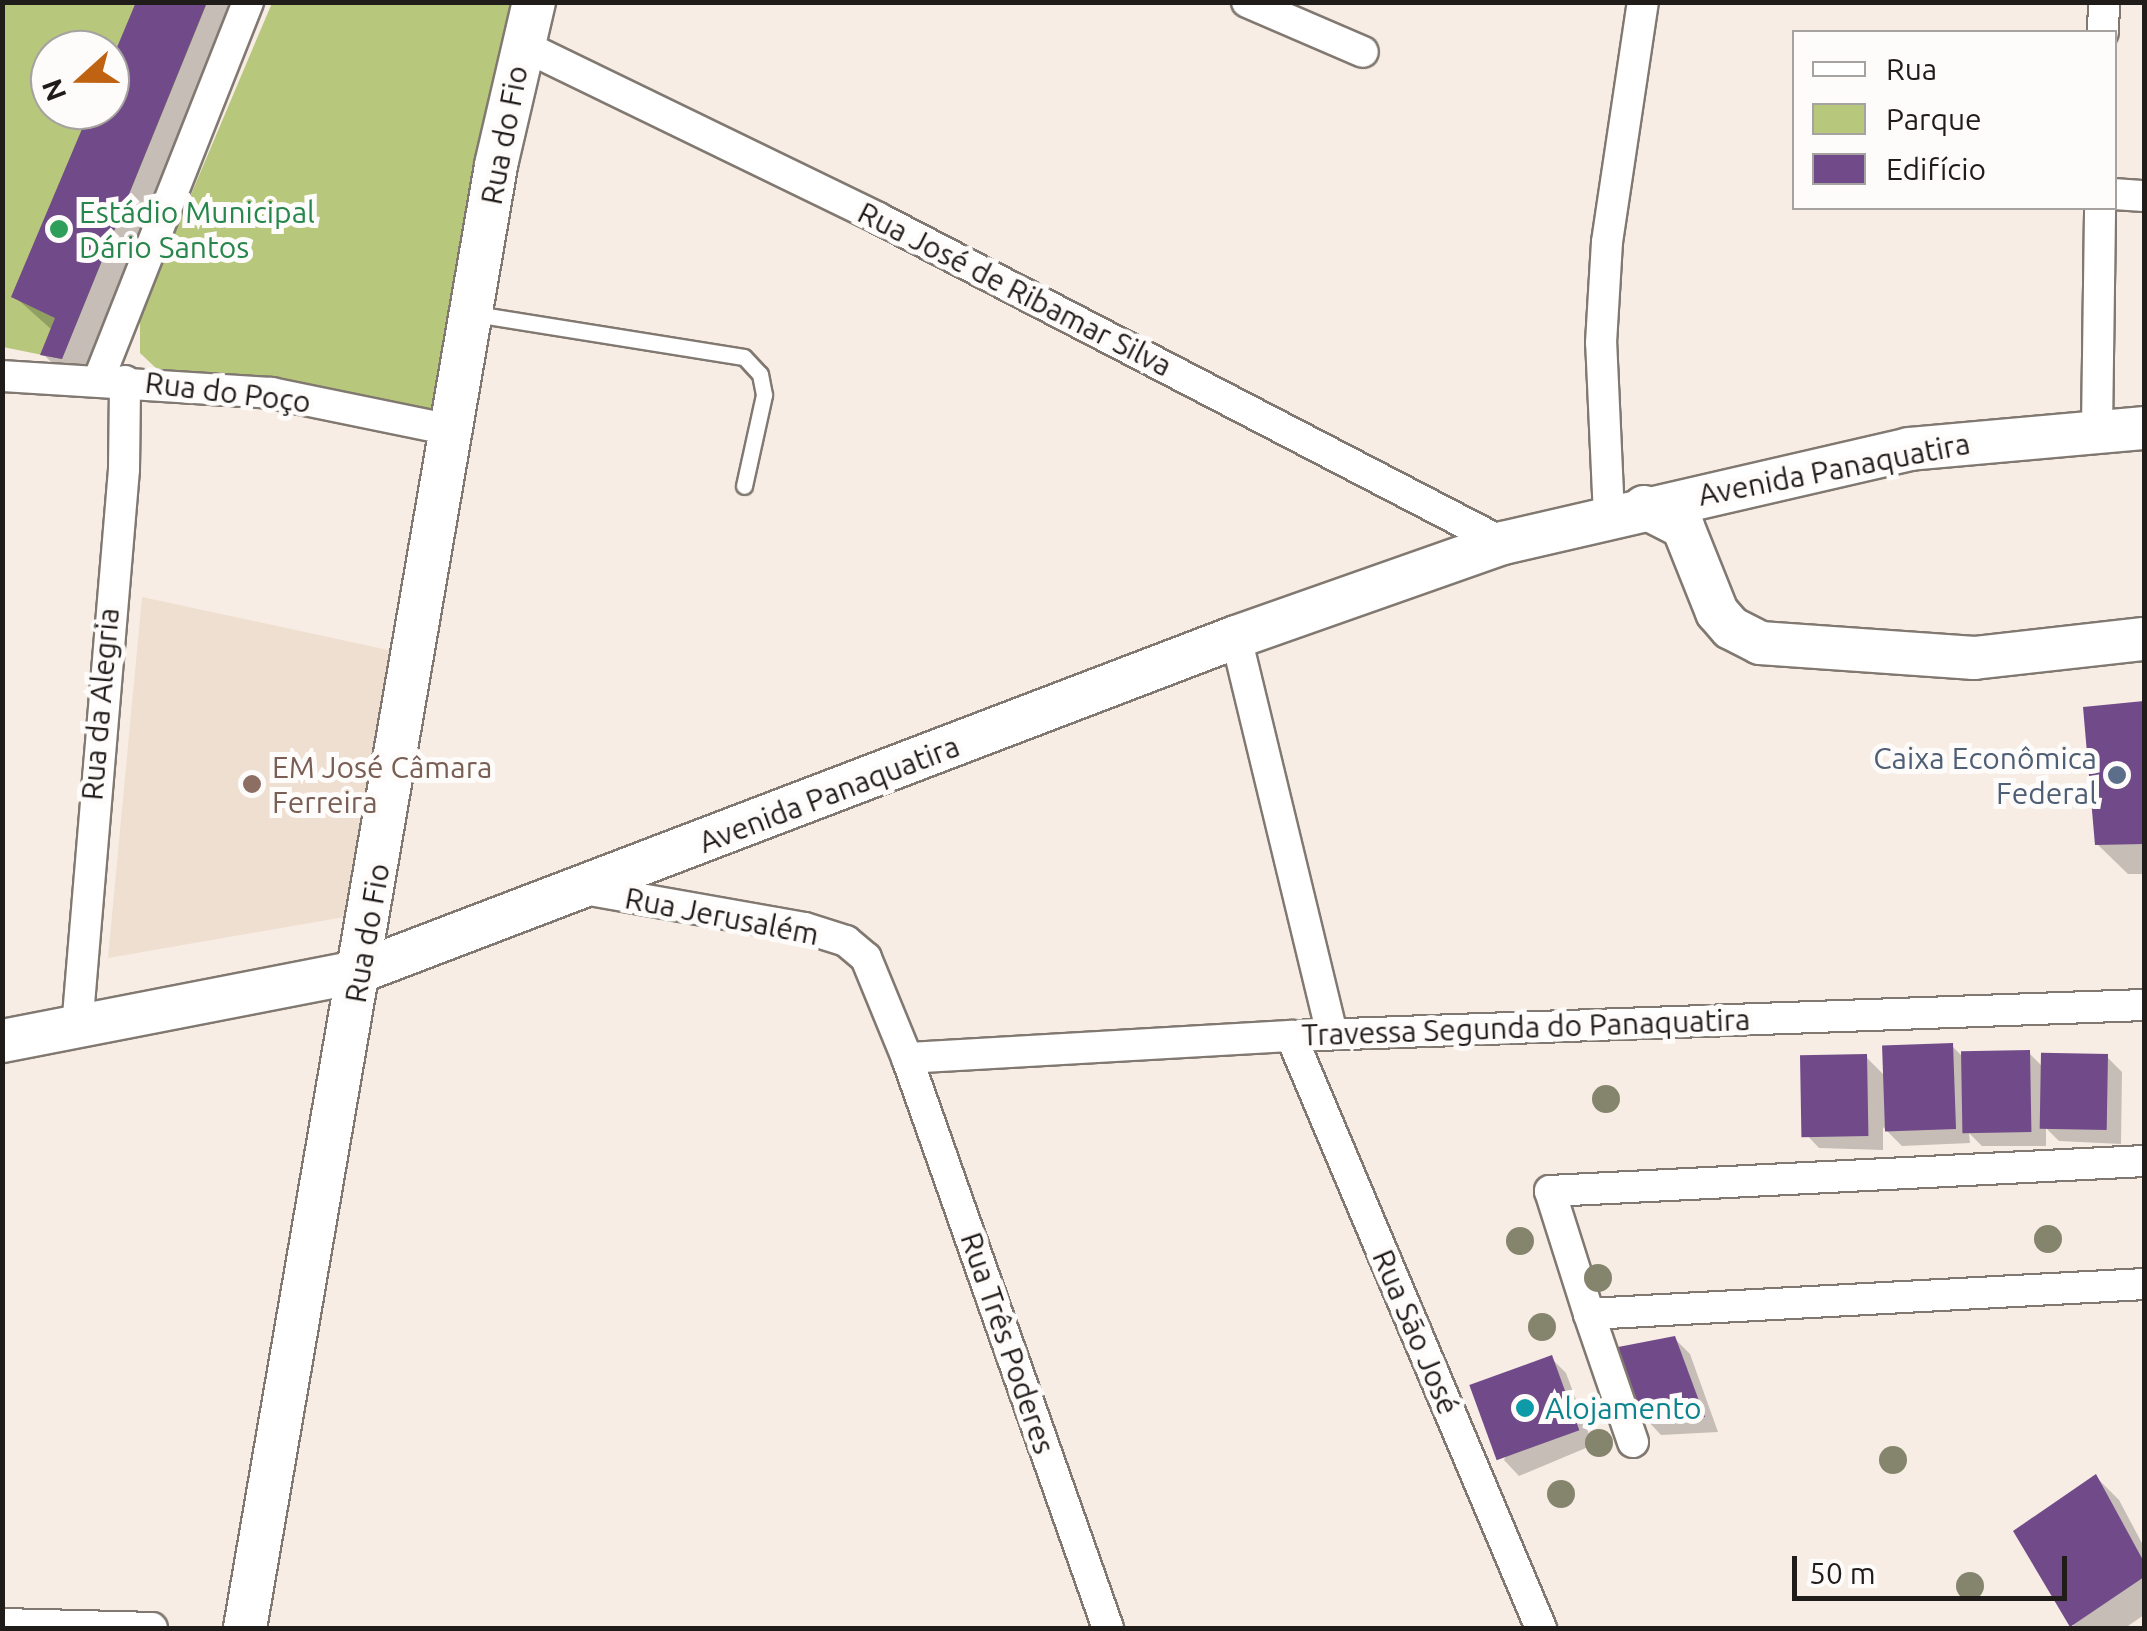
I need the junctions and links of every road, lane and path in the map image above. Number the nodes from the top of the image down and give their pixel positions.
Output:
1 (248, 2) edge
2 (534, 2) edge
3 (1247, 2) edge
4 (1643, 2) edge
5 (2104, 2) edge
6 (2103, 30) edge
7 (522, 45) junction
8 (1363, 52) dead end
9 (2117, 194) edge
10 (2144, 196) edge
11 (2100, 210) edge
12 (472, 313) junction
13 (2, 376) edge
14 (111, 381) junction
15 (2097, 428) junction
16 (2144, 428) edge
17 (451, 430) junction
18 (744, 486) dead end
19 (1626, 512) junction
20 (1503, 543) junction
21 (1236, 637) junction
22 (2144, 640) edge
23 (584, 889) junction
24 (361, 971) junction
25 (2144, 1005) edge
26 (77, 1028) junction
27 (1332, 1034) junction
28 (1291, 1036) junction
29 (2, 1040) edge
30 (907, 1058) junction
31 (2144, 1161) edge
32 (2144, 1284) edge
33 (1589, 1314) junction
34 (1633, 1442) dead end
35 (2, 1624) edge
36 (152, 1628) edge
37 (245, 1628) edge
38 (1108, 1628) edge
39 (1542, 1628) edge

1 - 14 street
2 - 7 main road, Rua do Fio
3 - 8 street
4 - 19 street
5 - 6 street
7 - 12 main road, Rua do Fio
7 - 20 street, Rua José de Ribamar Silva
9 - 10 street
11 - 15 street
12 - 17 main road, Rua do Fio
12 - 18 lane
13 - 14 street, Rua do Poço
14 - 17 street, Rua do Poço
14 - 26 street, Rua da Alegria
15 - 16 main road, Avenida Panaquatira
15 - 19 main road, Avenida Panaquatira
17 - 24 main road, Rua do Fio
19 - 20 main road, Avenida Panaquatira
19 - 22 main road, Avenida Panaquatira
20 - 21 main road, Avenida Panaquatira
21 - 23 main road, Avenida Panaquatira
21 - 27 street
23 - 24 main road, Avenida Panaquatira
23 - 30 street, Rua Jerusalém
24 - 26 main road, Avenida Panaquatira
24 - 37 main road, Rua do Fio
25 - 27 street, Travessa Segunda do Panaquatira
26 - 29 main road, Avenida Panaquatira
27 - 28 street, Travessa Segunda do Panaquatira
28 - 30 street, Travessa Segunda do Panaquatira
28 - 39 street, Rua São José
30 - 38 street, Rua Três Poderes
31 - 33 street
32 - 33 street
33 - 34 street
35 - 36 street

